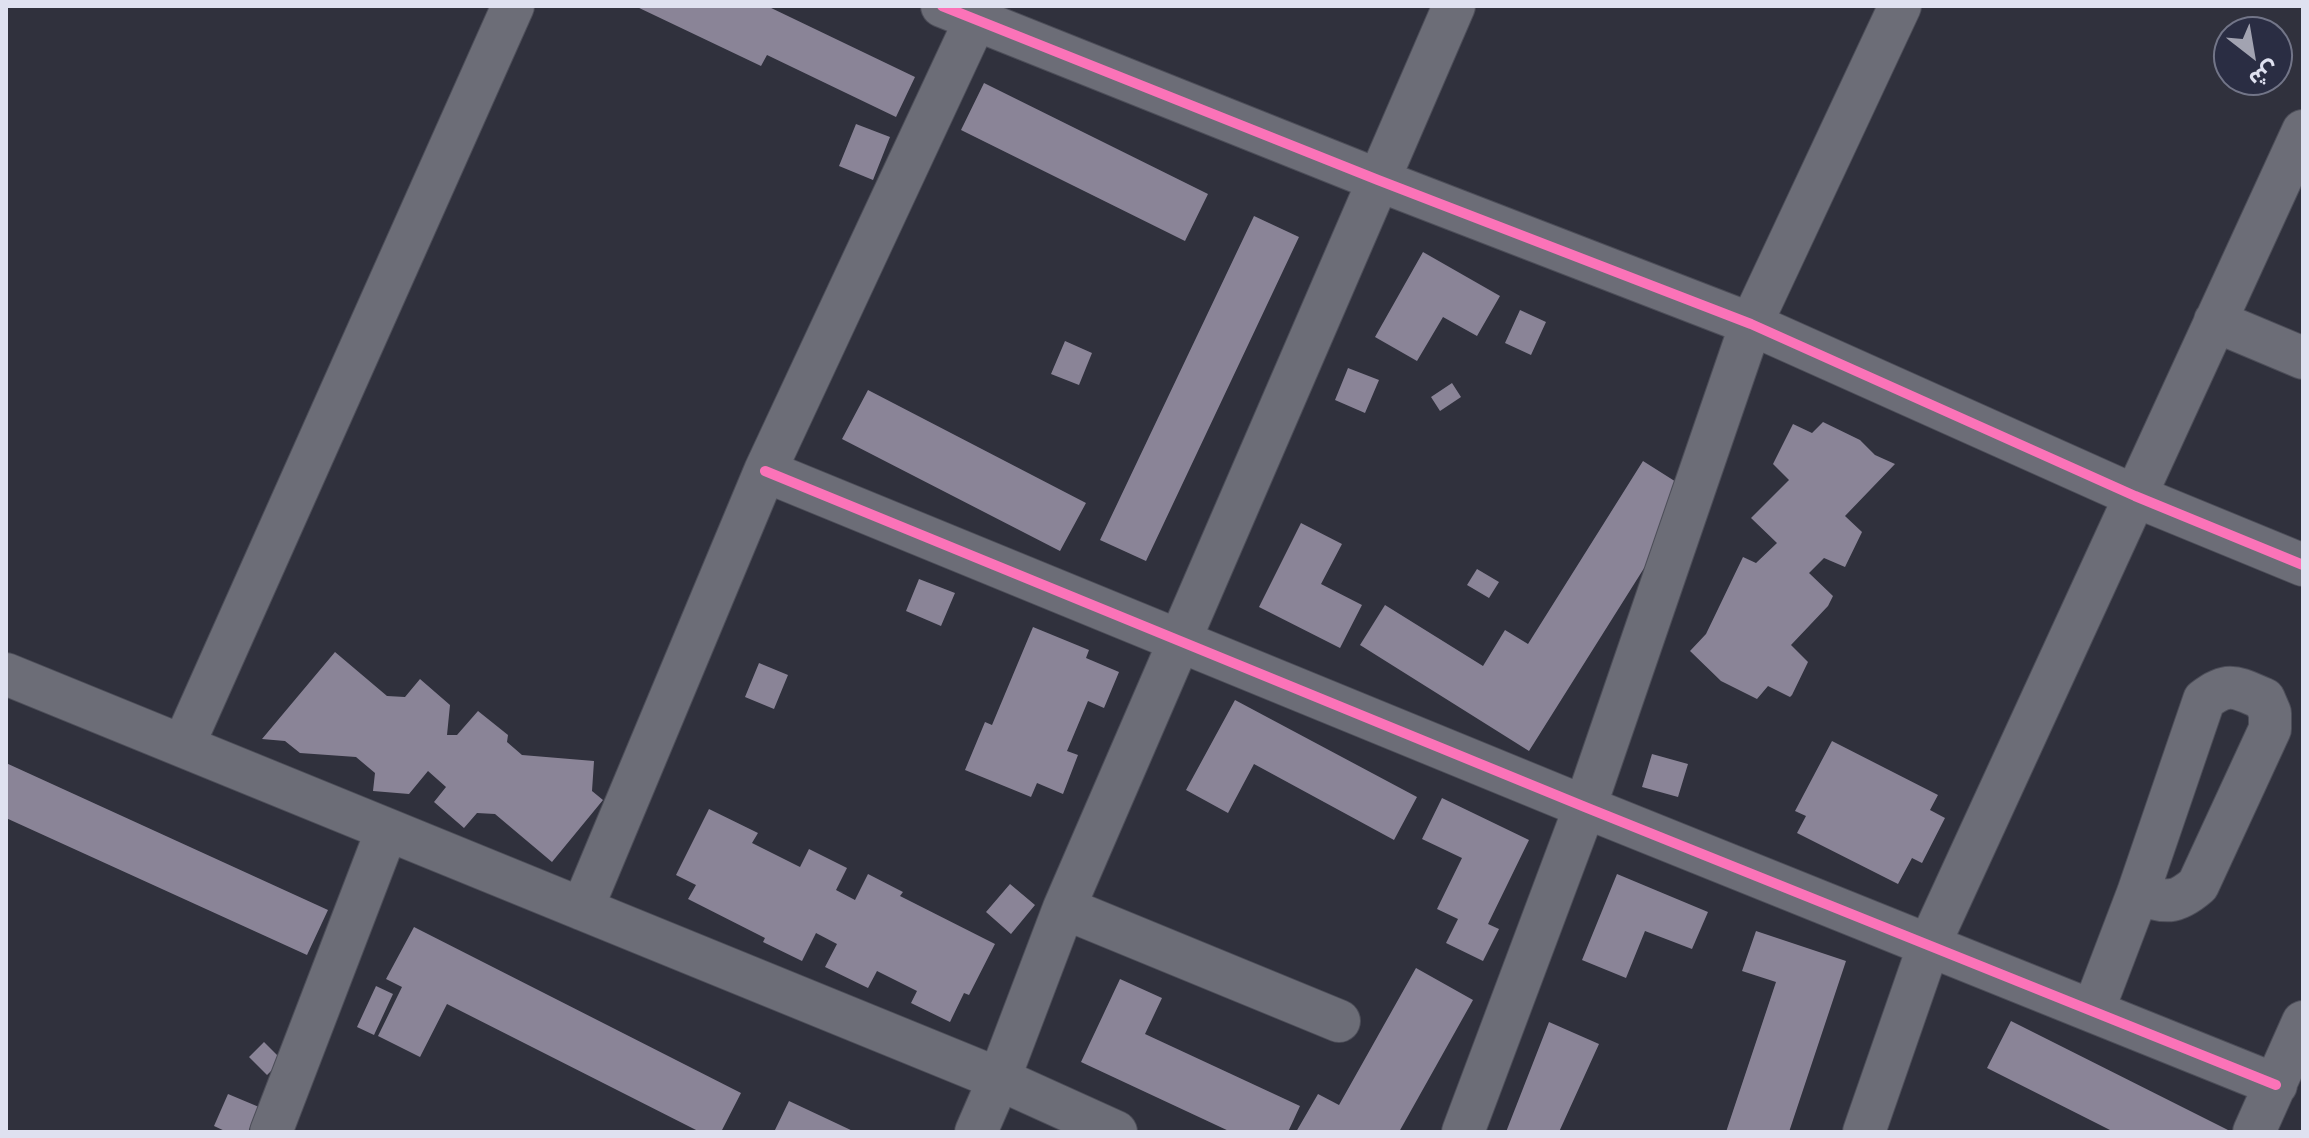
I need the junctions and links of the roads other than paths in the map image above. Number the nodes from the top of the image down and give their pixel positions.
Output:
1 (513, 6) edge
2 (1454, 6) edge
3 (1900, 6) edge
4 (967, 11) edge
5 (2303, 131) edge
6 (1378, 180) junction
7 (2215, 321) junction
8 (1751, 324) junction
9 (2303, 358) edge
10 (765, 471) junction
11 (2135, 496) junction
12 (2303, 565) edge
13 (1181, 640) junction
14 (6, 674) edge
15 (183, 746) junction
16 (1585, 807) junction
17 (387, 830) junction
18 (2138, 893) junction
19 (1064, 908) junction
20 (582, 909) junction
21 (1929, 945) junction
22 (2093, 1011) junction
23 (1339, 1021) dead end
24 (2303, 1022) edge
25 (999, 1079) junction
26 (2276, 1085) junction
27 (271, 1132) edge
28 (976, 1132) edge
29 (1116, 1132) edge
30 (1463, 1132) edge
31 (1864, 1132) edge
32 (2254, 1132) edge

1 - 15 street
2 - 6 street
3 - 8 street
4 - 6 street
4 - 10 street
5 - 7 street
6 - 8 street
6 - 13 street
7 - 9 street
7 - 11 street
8 - 11 street
8 - 16 street
10 - 13 street
10 - 20 street
11 - 12 street
11 - 21 street
13 - 16 street
13 - 19 street
14 - 15 street
15 - 17 street
16 - 21 street
16 - 30 street
17 - 20 street
17 - 27 street
18 - 18 street
18 - 22 street
19 - 23 street
19 - 25 street
20 - 25 street
21 - 22 street
21 - 31 street
22 - 26 street
24 - 26 street
25 - 28 street
25 - 29 street
26 - 32 street

